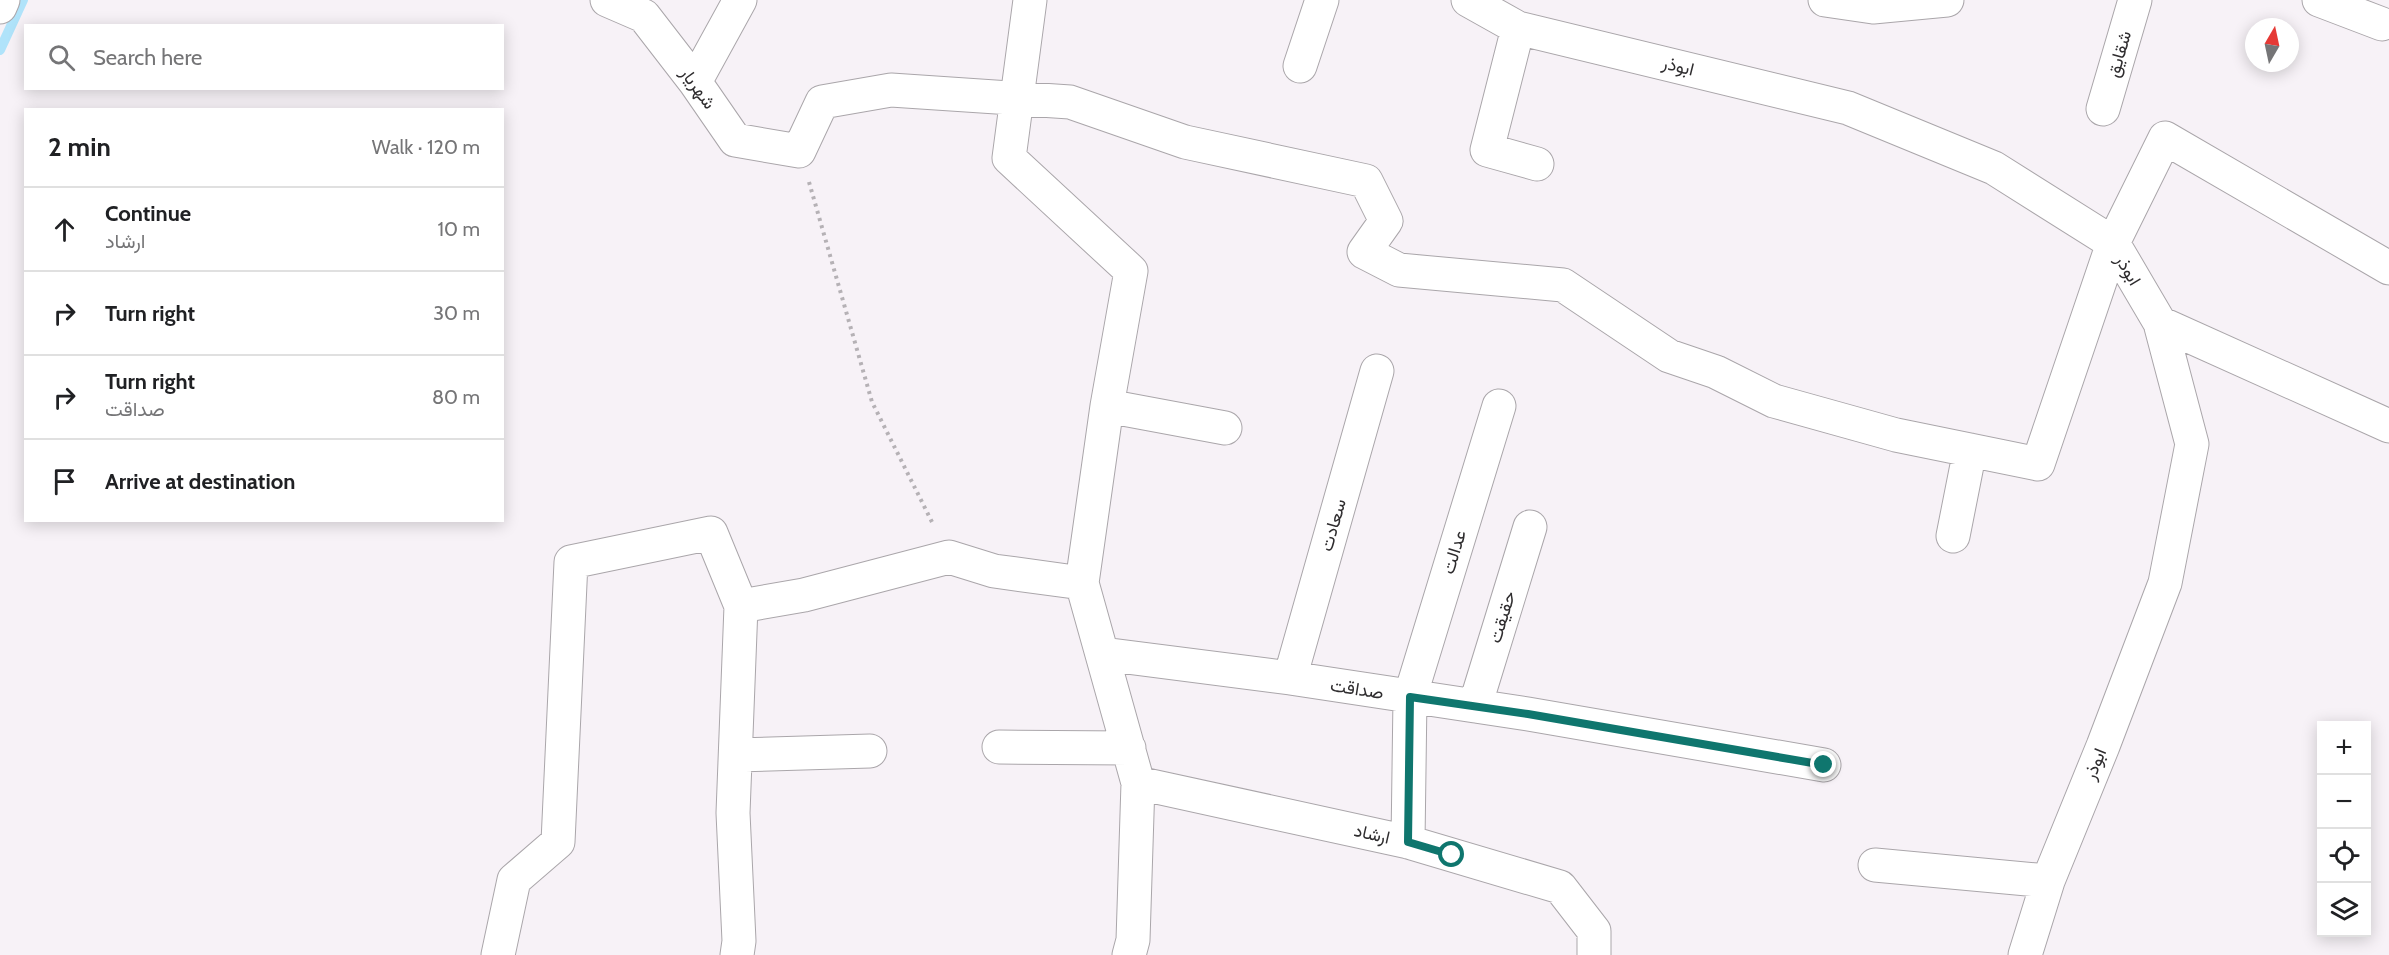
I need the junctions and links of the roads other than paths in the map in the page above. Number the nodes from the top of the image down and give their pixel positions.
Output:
1 (3, 0) edge
2 (607, 0) edge
3 (740, 0) edge
4 (1030, 0) edge
5 (1322, 0) edge
6 (1468, 0) edge
7 (1825, 0) edge
8 (1947, 0) edge
9 (2135, 0) edge
10 (2319, 0) edge
11 (0, 7) edge
12 (2382, 24) dead end
13 (1518, 28) junction
14 (1300, 66) dead end
15 (695, 82) junction
16 (1017, 99) junction
17 (2103, 109) dead end
18 (1537, 164) dead end
19 (2113, 243) junction
20 (2389, 268) edge
21 (2160, 323) junction
22 (1377, 372) dead end
23 (1107, 406) junction
24 (1499, 406) dead end
25 (2389, 426) edge
26 (1225, 428) dead end
27 (1970, 450) junction
28 (1530, 527) dead end
29 (1953, 536) dead end
30 (1082, 583) junction
31 (741, 606) junction
32 (1103, 654) junction
33 (1290, 678) junction
34 (1410, 697) junction
35 (1475, 706) junction
36 (999, 747) dead end
37 (1129, 748) junction
38 (870, 751) dead end
39 (736, 755) junction
40 (1824, 765) dead end
41 (1138, 783) junction
42 (1408, 842) junction
43 (1875, 865) dead end
44 (2048, 881) junction
45 (498, 955) edge
46 (737, 955) edge
47 (1129, 955) edge
48 (1594, 955) edge
49 (2025, 955) edge

1 - 11 street
2 - 15 street, شهریار
3 - 15 street
4 - 16 street
5 - 14 street
6 - 13 street, ابوذر
7 - 8 street
9 - 17 street, شقایق
10 - 12 street
13 - 18 street
13 - 19 street, ابوذر
15 - 16 street, شهریار
16 - 23 street
16 - 27 street
19 - 20 street
19 - 21 street, ابوذر
19 - 27 street
21 - 25 street
21 - 44 street, ابوذر
22 - 33 street, سعادت
23 - 26 street
23 - 30 street
24 - 34 street, عدالت
27 - 29 street
28 - 35 street, حقیقت
30 - 31 street
30 - 32 street
31 - 39 street
31 - 45 street
32 - 33 street, صداقت
32 - 37 street
33 - 34 street, صداقت
34 - 35 street, صداقت
34 - 42 street, عدالت
35 - 40 street, صداقت
36 - 37 street
37 - 41 street
38 - 39 street
39 - 46 street
41 - 42 street, ارشاد
41 - 47 street
42 - 48 street, ارشاد
43 - 44 street
44 - 49 street, ابوذر

